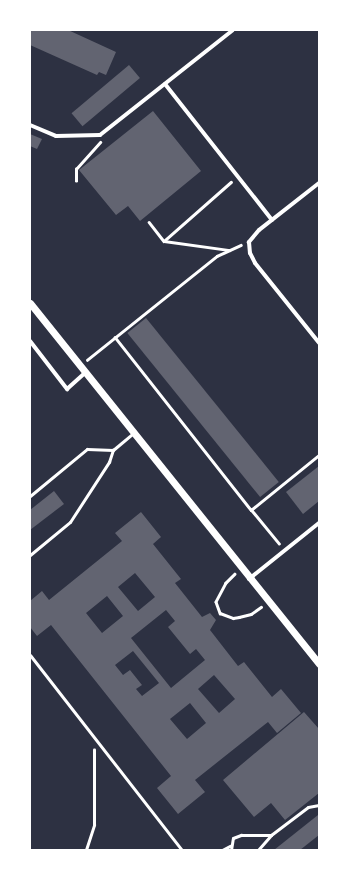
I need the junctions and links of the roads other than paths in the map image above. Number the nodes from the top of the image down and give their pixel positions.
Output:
1 (233, 30) edge
2 (165, 84) junction
3 (30, 126) edge
4 (319, 183) edge
5 (272, 220) junction
6 (30, 303) edge
7 (30, 341) edge
8 (319, 343) edge
9 (85, 373) junction
10 (132, 433) junction
11 (113, 450) junction
12 (30, 496) edge
13 (319, 523) edge
14 (30, 554) edge
15 (250, 579) junction
16 (30, 655) edge
17 (319, 664) edge
18 (319, 805) edge
19 (271, 835) junction
20 (230, 846) junction
21 (182, 850) edge
22 (222, 850) edge
23 (230, 850) edge
24 (258, 850) edge

1 - 2 street
2 - 3 street
2 - 5 street
4 - 5 street
5 - 8 street
6 - 9 street
7 - 9 street
9 - 10 street
10 - 11 lane
10 - 15 street
11 - 12 lane
11 - 14 lane
13 - 15 street
15 - 17 street
16 - 21 lane
18 - 19 lane
19 - 20 lane
19 - 24 lane
20 - 22 lane
20 - 23 lane

